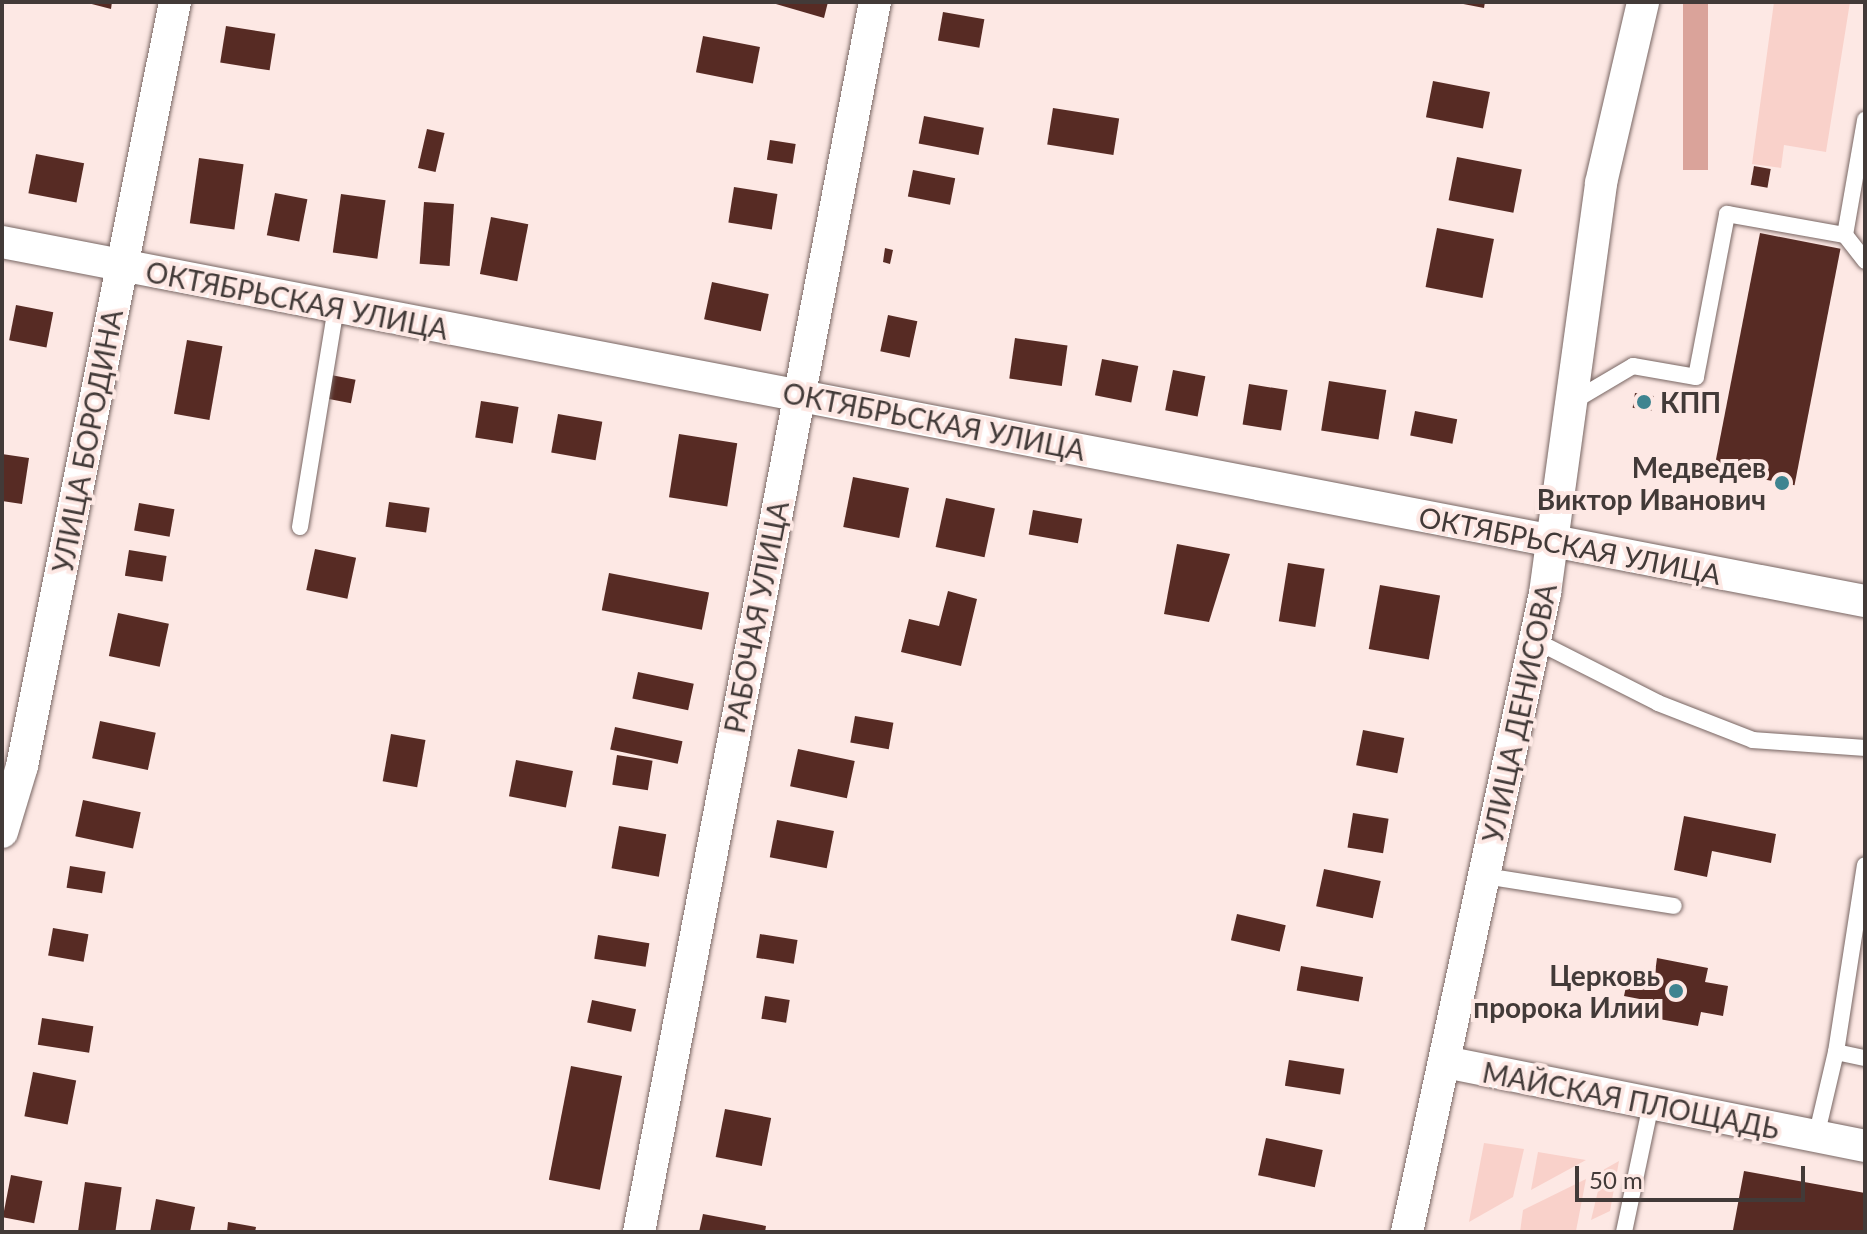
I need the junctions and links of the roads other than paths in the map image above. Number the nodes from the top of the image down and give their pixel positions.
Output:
1 (175, 2) edge
2 (875, 2) edge
3 (1643, 2) edge
4 (1865, 120) edge
5 (1845, 235) junction
6 (2, 242) edge
7 (1865, 261) edge
8 (122, 267) junction
9 (336, 307) junction
10 (799, 395) junction
11 (1572, 402) junction
12 (300, 527) dead end
13 (1555, 542) junction
14 (1865, 601) edge
15 (1536, 641) junction
16 (1865, 748) edge
17 (2, 832) edge
18 (1865, 865) edge
19 (1485, 876) junction
20 (1674, 906) dead end
21 (1836, 1052) junction
22 (1865, 1058) edge
23 (1445, 1062) junction
24 (1651, 1104) junction
25 (1816, 1137) junction
26 (1865, 1146) edge
27 (639, 1232) edge
28 (1407, 1232) edge
29 (1624, 1232) edge

1 - 8 street, УЛИЦА БОРОДИНА
2 - 10 street, РАБОЧАЯ УЛИЦА
3 - 11 street, УЛИЦА ДЕНИСОВА
4 - 5 lane
5 - 7 lane
5 - 11 lane
6 - 8 street, ОКТЯБРЬСКАЯ УЛИЦА
8 - 9 street, ОКТЯБРЬСКАЯ УЛИЦА
8 - 17 street, УЛИЦА БОРОДИНА
9 - 10 street, ОКТЯБРЬСКАЯ УЛИЦА
9 - 12 lane
10 - 13 street, ОКТЯБРЬСКАЯ УЛИЦА
10 - 27 street, РАБОЧАЯ УЛИЦА
11 - 13 street, УЛИЦА ДЕНИСОВА
13 - 14 street, ОКТЯБРЬСКАЯ УЛИЦА
13 - 15 street, УЛИЦА ДЕНИСОВА
15 - 16 lane
15 - 19 street, УЛИЦА ДЕНИСОВА
18 - 21 lane
19 - 20 lane
19 - 23 street, УЛИЦА ДЕНИСОВА
21 - 22 lane
21 - 25 lane
23 - 24 street, МАЙСКАЯ ПЛОЩАДЬ
23 - 28 street, УЛИЦА ДЕНИСОВА
24 - 25 street, МАЙСКАЯ ПЛОЩАДЬ
24 - 29 lane
25 - 26 street, МАЙСКАЯ ПЛОЩАДЬ

